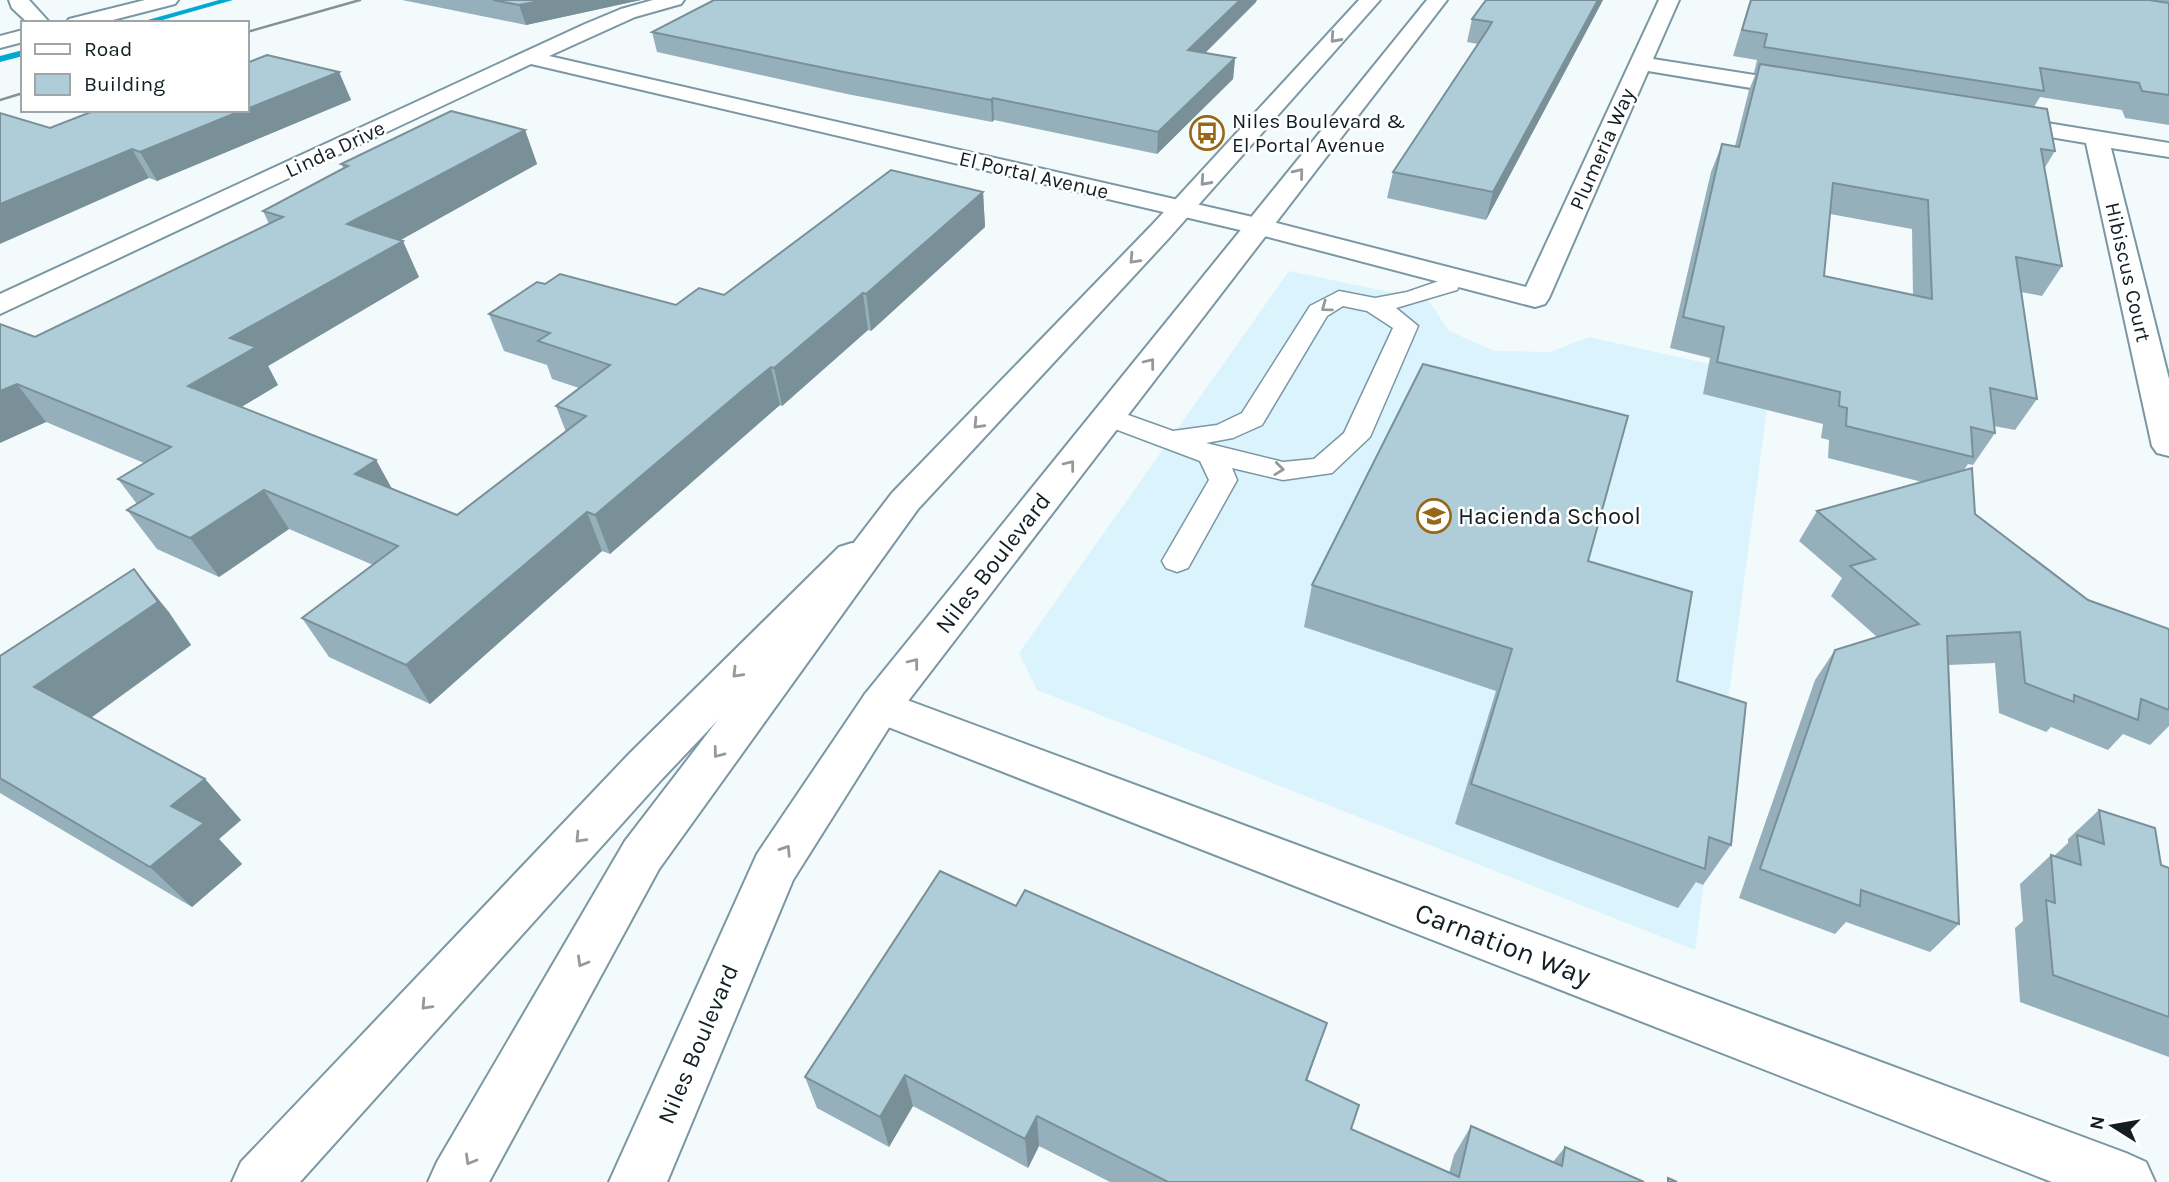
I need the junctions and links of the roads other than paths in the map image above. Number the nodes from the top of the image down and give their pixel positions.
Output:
1 (19, 0) edge
2 (168, 0) edge
3 (674, 0) edge
4 (1370, 0) edge
5 (1437, 0) edge
6 (1669, 0) edge
7 (38, 21) edge
8 (84, 21) edge
9 (21, 37) edge
10 (0, 42) edge
11 (531, 58) junction
12 (1641, 63) junction
13 (1829, 94) edge
14 (1976, 119) edge
15 (2097, 139) junction
16 (2169, 150) edge
17 (1180, 209) junction
18 (1257, 226) junction
19 (1452, 277) junction
20 (1535, 298) joint
21 (0, 305) edge
22 (1375, 305) junction
23 (1108, 417) junction
24 (1170, 440) junction
25 (2169, 446) edge
26 (1212, 455) junction
27 (905, 502) junction
28 (1177, 561) dead end
29 (880, 706) junction
30 (261, 1182) edge
31 (457, 1182) edge
32 (638, 1182) edge
33 (2126, 1182) edge

1 - 7 street
2 - 8 street
3 - 11 street, Linda Drive
4 -> 17 street
18 -> 5 street, Niles Boulevard
6 - 12 street, Plumeria Way
9 - 10 street
11 - 17 street, El Portal Avenue
11 - 21 street, Linda Drive
12 - 13 street
12 - 20 street, Plumeria Way
14 - 15 street
15 - 16 street
15 - 25 street, Hibiscus Court
17 - 18 street, El Portal Avenue
17 -> 27 street
18 - 19 street, El Portal Avenue
23 -> 18 street, Niles Boulevard
19 - 20 street, El Portal Avenue
19 - 22 lane
22 -> 24 lane
26 -> 22 lane
23 - 24 lane
29 -> 23 street, Niles Boulevard
24 - 26 lane
26 - 28 lane
27 -> 30 street
27 -> 31 street
32 -> 29 street, Niles Boulevard
29 - 33 street, Carnation Way

